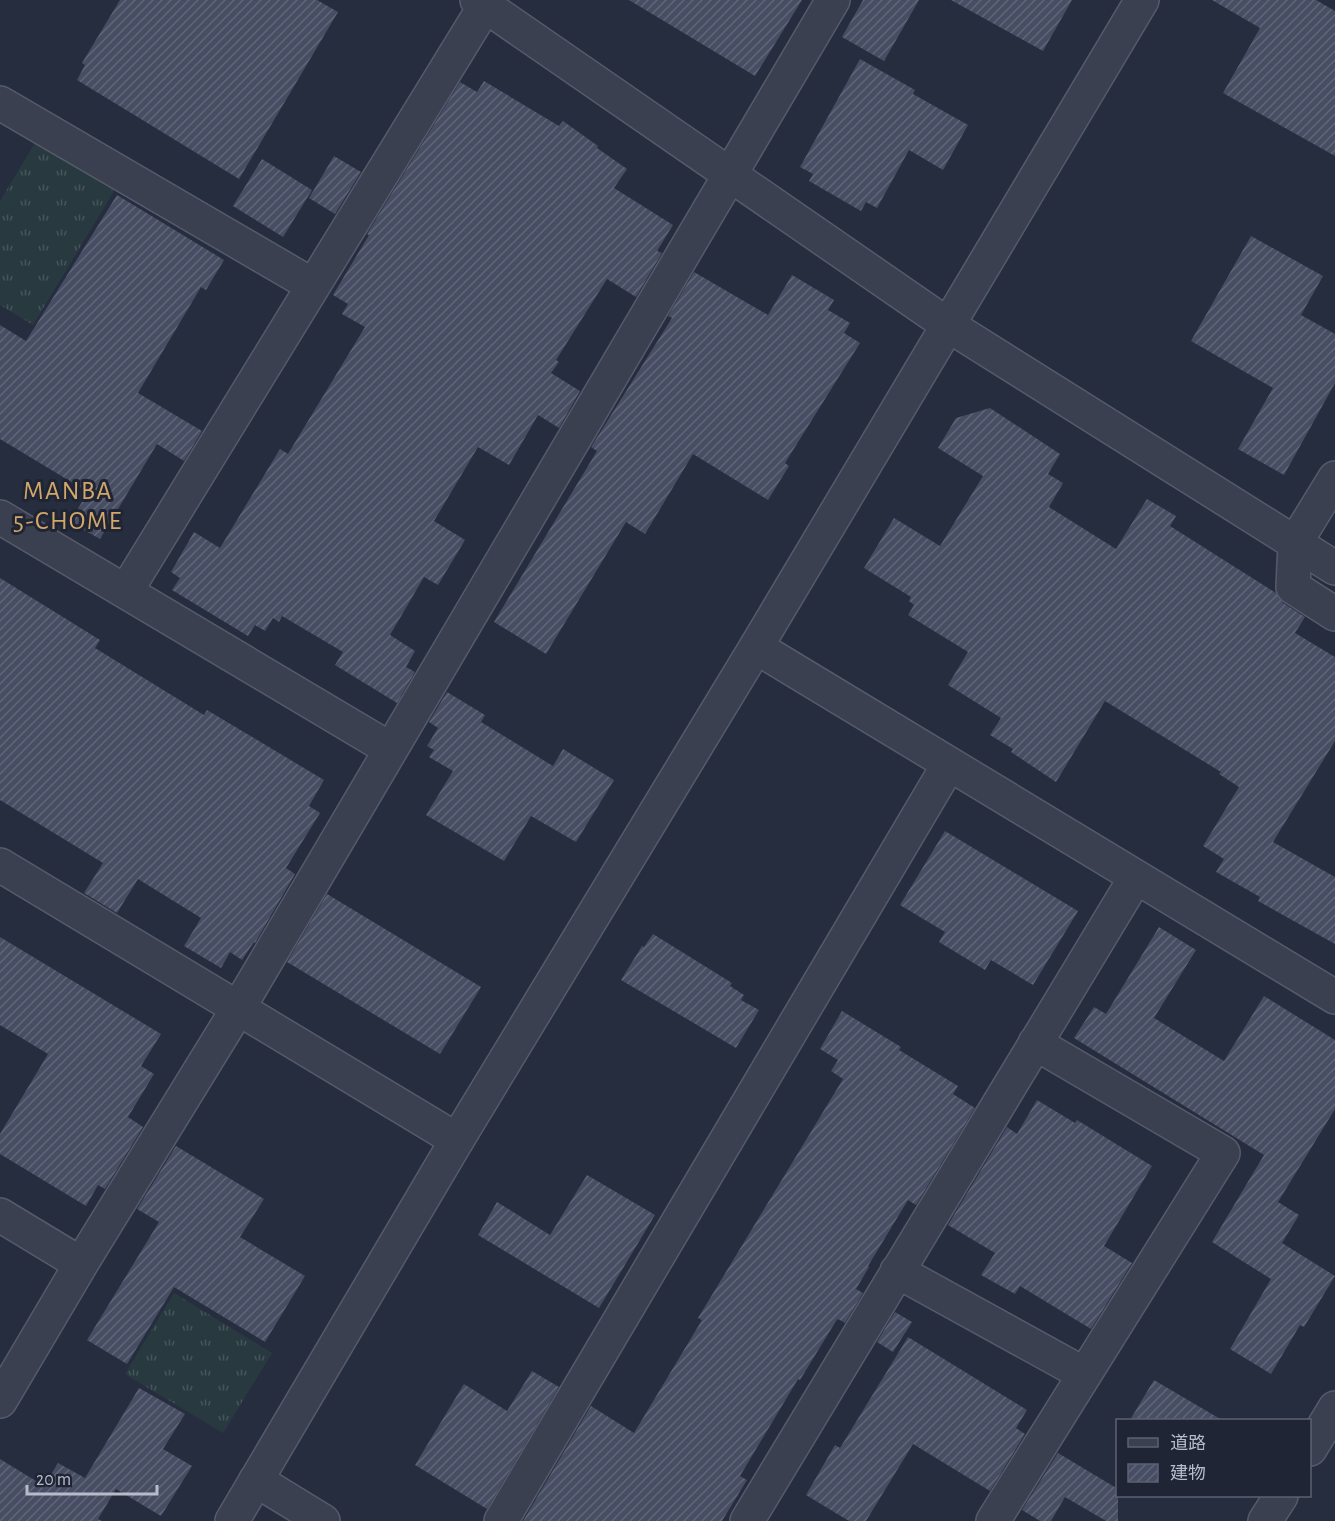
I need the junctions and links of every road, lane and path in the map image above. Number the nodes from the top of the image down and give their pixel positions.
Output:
1 (833, 0) edge
2 (1142, 0) edge
3 (481, 3) edge
4 (0, 103) edge
5 (730, 174) junction
6 (312, 285) junction
7 (948, 325) junction
8 (1331, 495) edge
9 (0, 517) edge
10 (1295, 543) junction
11 (1335, 568) edge
12 (126, 591) junction
13 (1335, 614) edge
14 (756, 647) junction
15 (390, 749) junction
16 (949, 764) junction
17 (0, 865) edge
18 (1136, 877) junction
19 (1335, 998) edge
20 (238, 1007) junction
21 (1035, 1043) junction
22 (457, 1140) junction
23 (0, 1215) edge
24 (81, 1264) junction
25 (897, 1271) junction
26 (1084, 1374) junction
27 (0, 1401) edge
28 (1335, 1408) edge
29 (1311, 1447) edge
30 (256, 1480) junction
31 (1280, 1497) edge
32 (232, 1521) edge
33 (323, 1521) edge
34 (501, 1521) edge
35 (747, 1521) edge
36 (993, 1521) edge
37 (1265, 1521) edge

1 - 5 street
2 - 7 street
3 - 5 street
3 - 6 street
4 - 6 street
5 - 7 street
5 - 15 street
6 - 12 street
7 - 10 street
7 - 14 street
8 - 10 street
9 - 12 street
10 - 11 street
10 - 13 street
12 - 15 street
14 - 16 street
14 - 22 street
15 - 20 street
16 - 18 street
16 - 34 street
17 - 20 street
18 - 19 street
18 - 21 street
20 - 22 street
20 - 24 street
21 - 25 street
21 - 26 street
22 - 30 street
23 - 24 street
24 - 27 street
25 - 26 street
25 - 35 street
26 - 36 street
28 - 29 street
30 - 32 street
30 - 33 street
31 - 37 street

